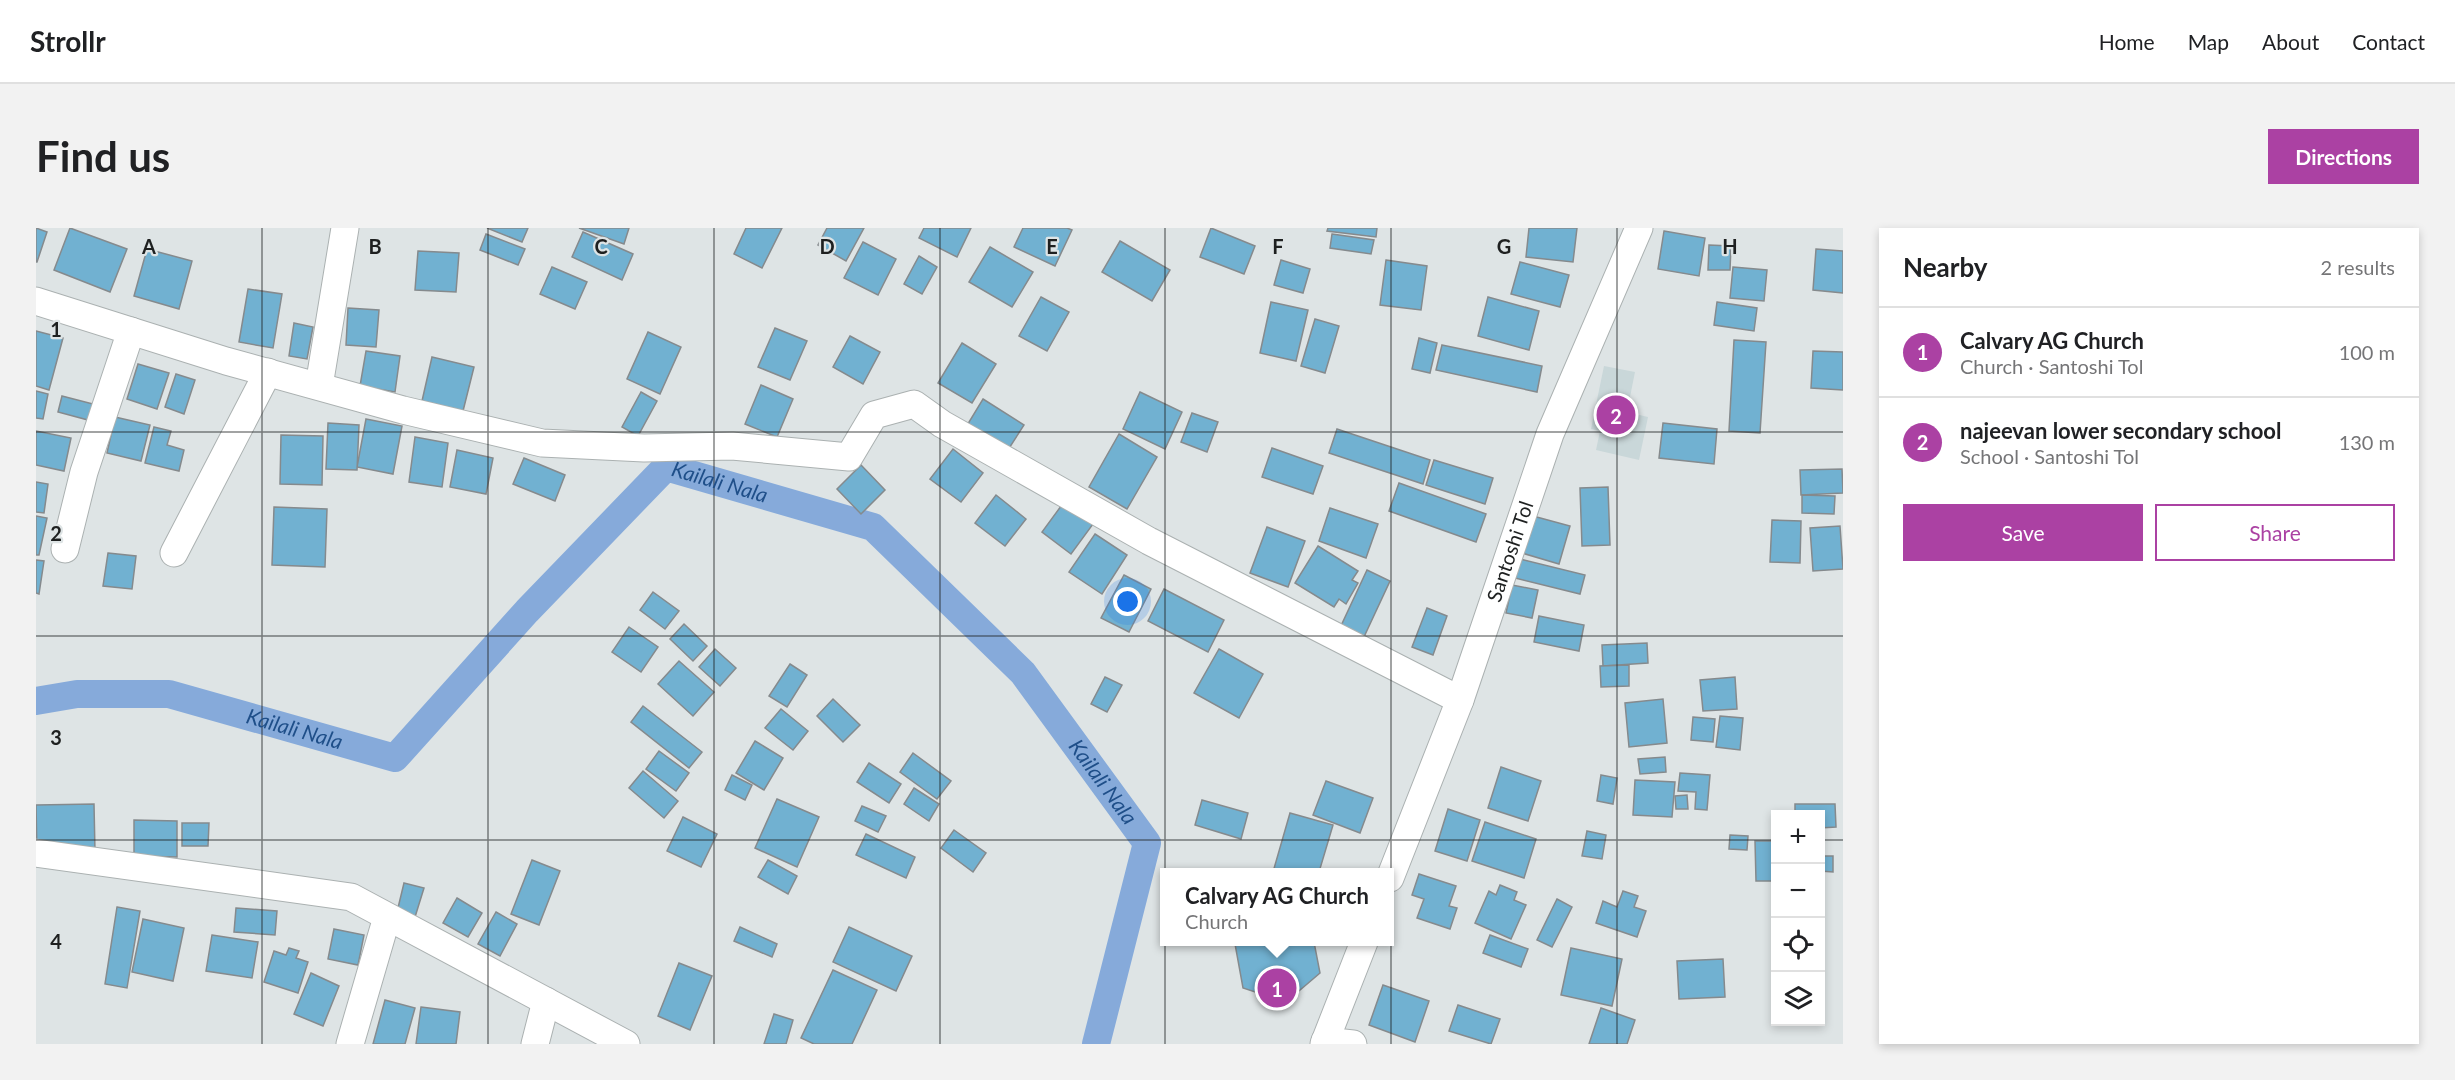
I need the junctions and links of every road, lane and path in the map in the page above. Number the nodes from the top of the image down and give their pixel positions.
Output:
1 (345, 228) edge
2 (1639, 228) edge
3 (36, 301) edge
4 (131, 331) junction
5 (268, 372) junction
6 (319, 386) junction
7 (65, 549) dead end
8 (174, 553) dead end
9 (1460, 700) junction
10 (36, 853) edge
11 (1393, 868) edge
12 (387, 917) junction
13 (1362, 946) edge
14 (546, 1001) junction
15 (1325, 1042) edge
16 (351, 1044) edge
17 (535, 1044) edge
18 (626, 1044) edge
19 (1353, 1044) edge

1 - 6 street
2 - 9 street, Santoshi Tol
3 - 4 street
4 - 5 street
4 - 7 street
5 - 6 street
5 - 8 street
6 - 9 street
9 - 11 street, Santoshi Tol
10 - 12 street
12 - 14 street
12 - 16 street
13 - 15 street
14 - 17 street
14 - 18 street
15 - 19 street

